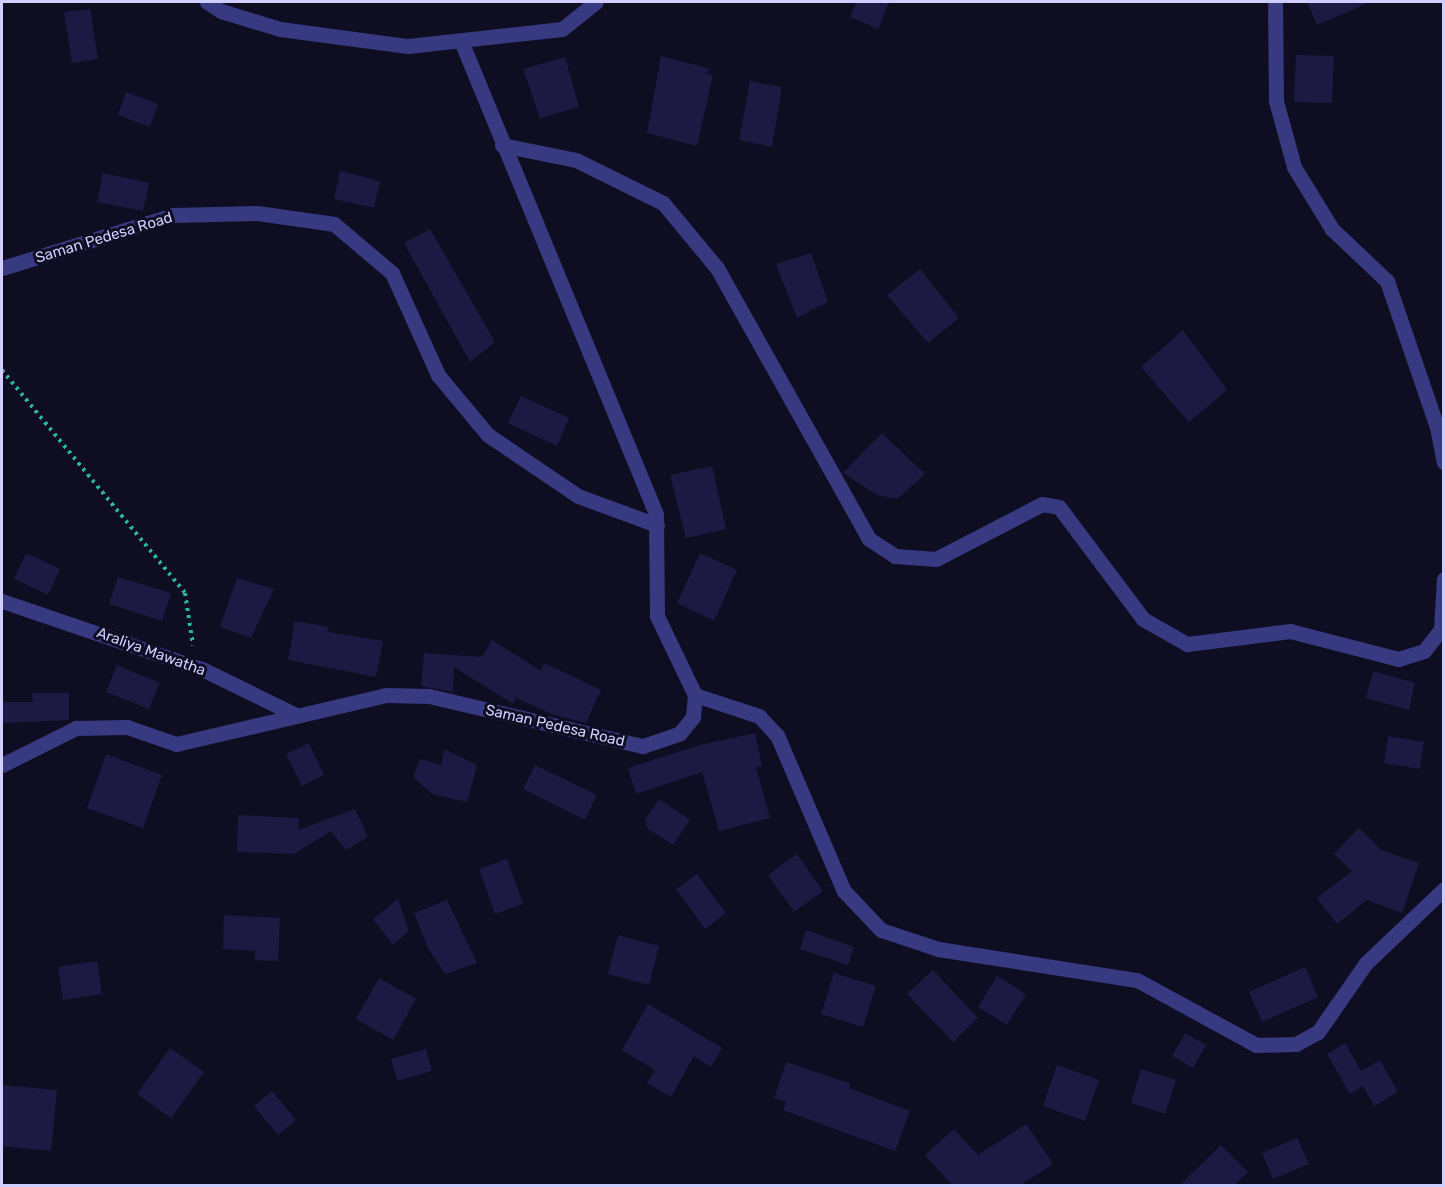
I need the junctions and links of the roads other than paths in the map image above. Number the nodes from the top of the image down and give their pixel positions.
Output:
1 (207, 2) edge
2 (596, 2) edge
3 (1275, 2) edge
4 (460, 41) junction
5 (502, 146) junction
6 (2, 268) edge
7 (1443, 462) edge
8 (657, 525) junction
9 (1443, 579) edge
10 (2, 601) edge
11 (695, 695) junction
12 (296, 715) junction
13 (2, 765) edge
14 (1443, 889) edge

1 - 4 street
2 - 4 street
3 - 7 street
4 - 5 street
5 - 8 street
5 - 9 street
6 - 8 street, Saman Pedesa Road
8 - 11 street
10 - 12 street, Araliya Mawatha
11 - 12 street, Saman Pedesa Road
11 - 14 street
12 - 13 street, Saman Pedesa Road

